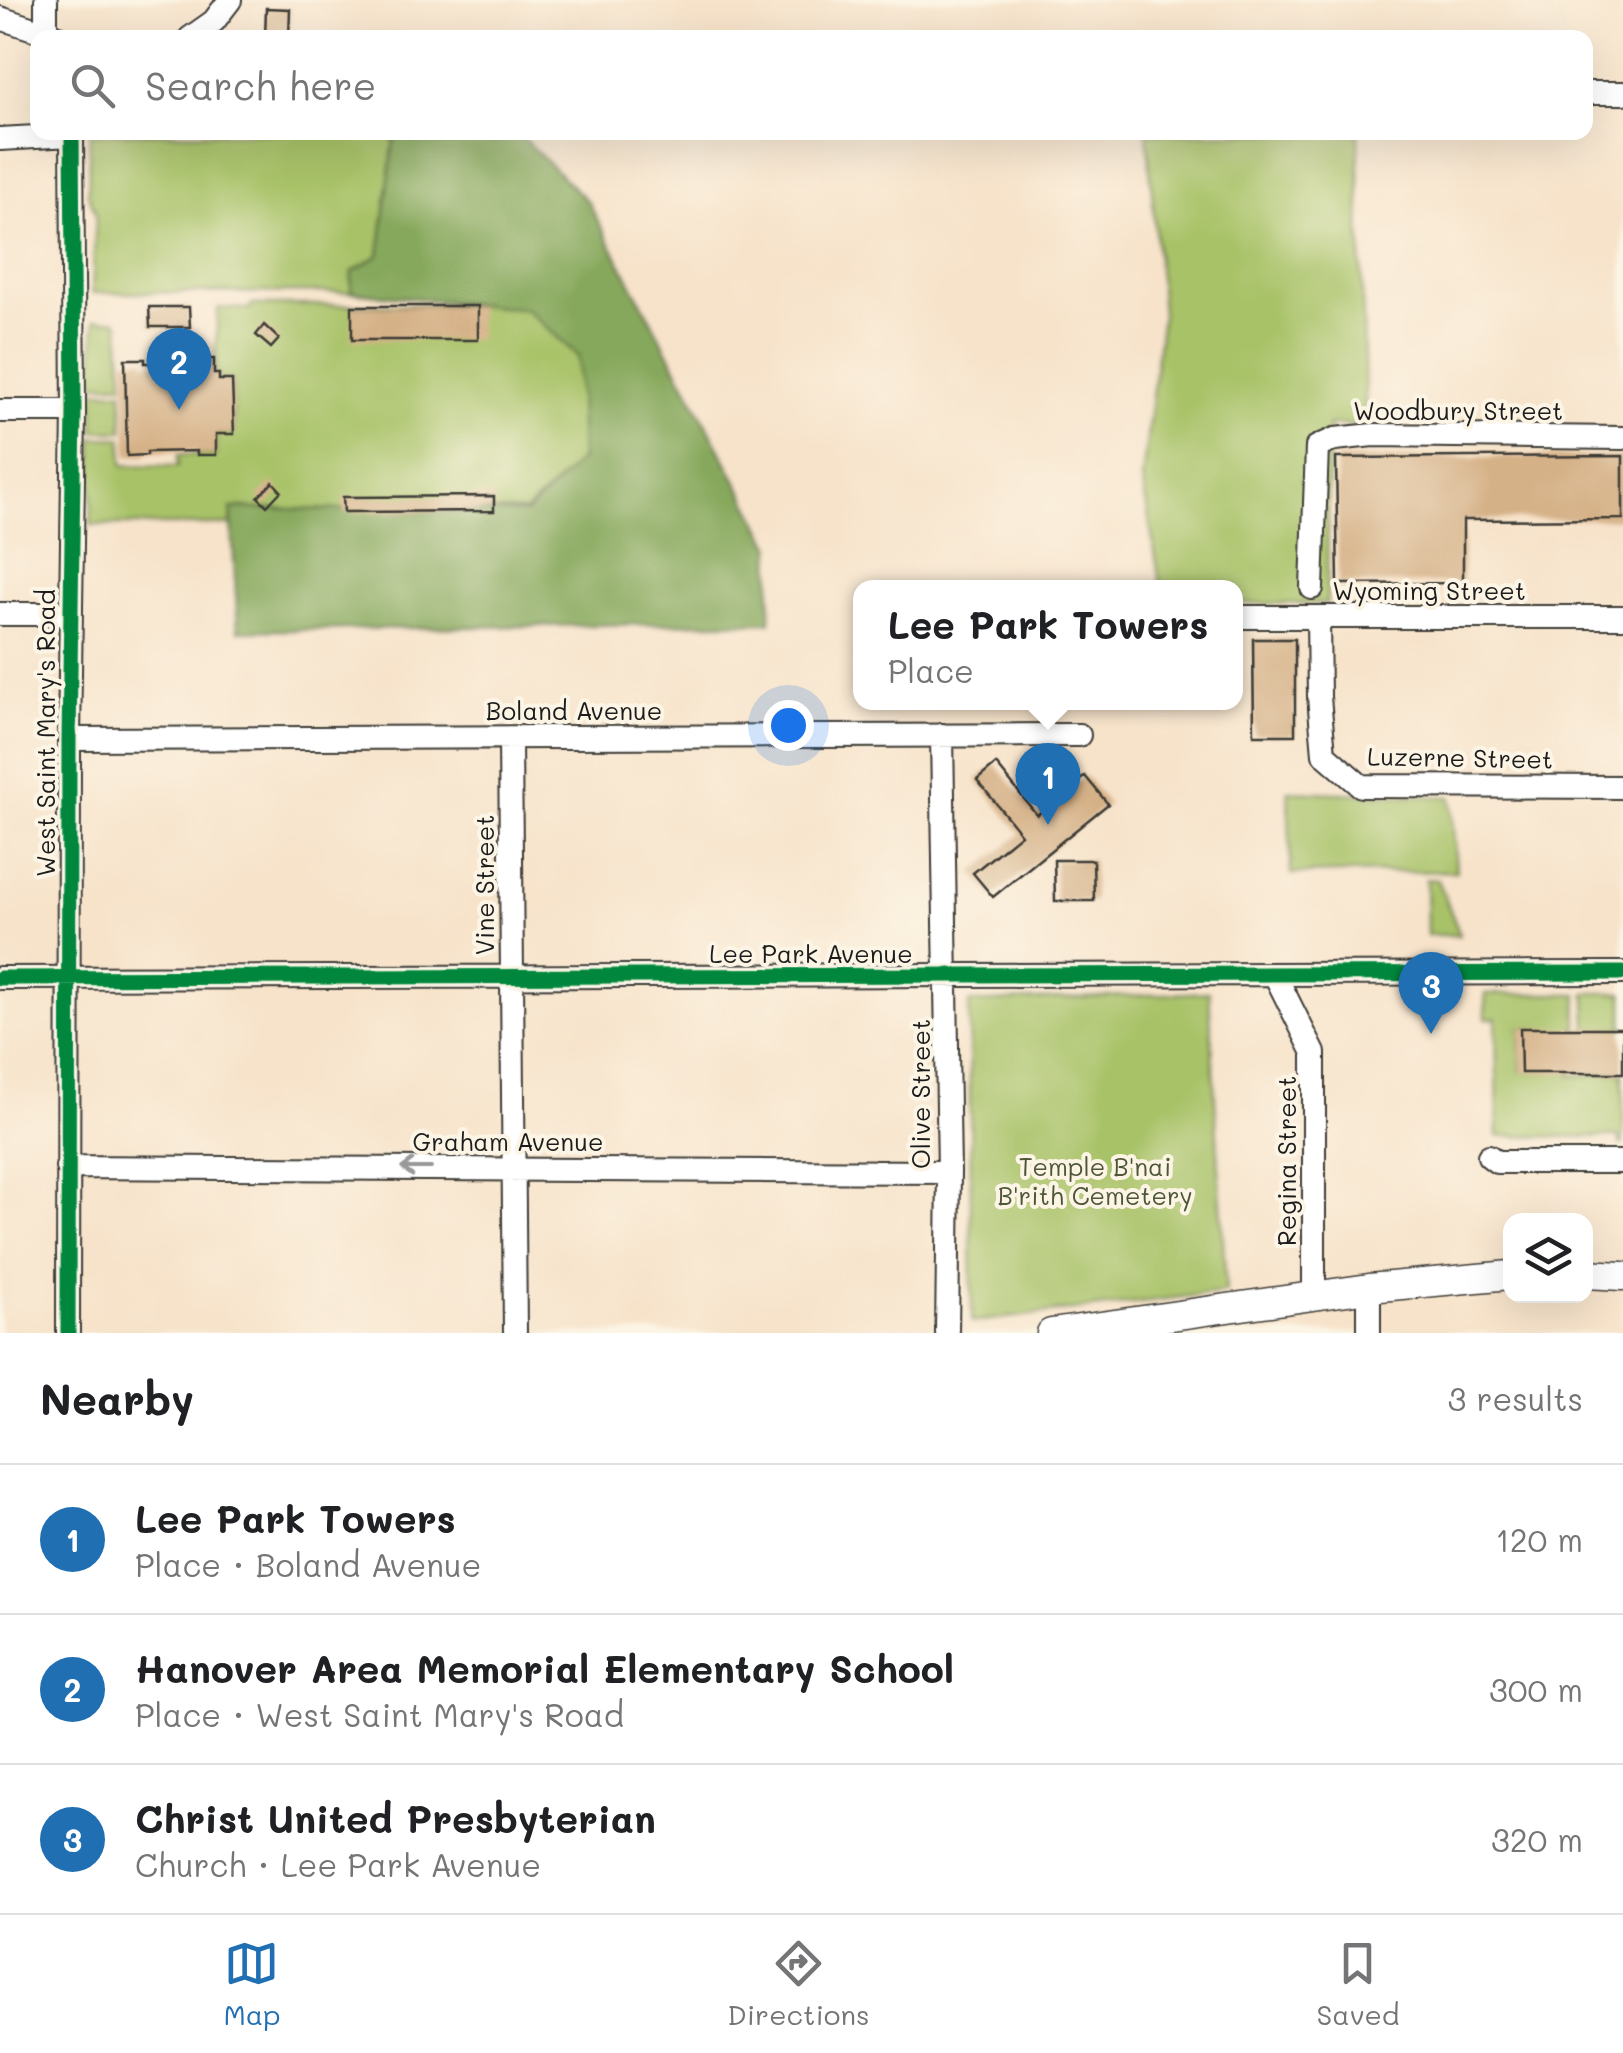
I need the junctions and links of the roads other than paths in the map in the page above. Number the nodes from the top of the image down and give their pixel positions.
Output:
1 (46, 0) edge
2 (230, 0) edge
3 (0, 18) edge
4 (37, 30) edge
5 (52, 30) edge
6 (201, 30) edge
7 (1593, 93) edge
8 (1623, 93) edge
9 (30, 137) edge
10 (0, 139) edge
11 (72, 140) edge
12 (74, 410) junction
13 (0, 411) edge
14 (1623, 438) edge
15 (1312, 588) dead end
16 (0, 614) edge
17 (70, 614) junction
18 (1243, 617) edge
19 (1623, 617) edge
20 (1318, 618) junction
21 (942, 735) junction
22 (1079, 735) dead end
23 (69, 738) junction
24 (510, 738) junction
25 (1623, 787) edge
26 (1623, 973) edge
27 (1275, 975) junction
28 (0, 978) edge
29 (947, 978) junction
30 (70, 979) junction
31 (512, 979) junction
32 (1489, 1156) dead end
33 (1623, 1162) edge
34 (67, 1167) junction
35 (514, 1168) junction
36 (949, 1172) junction
37 (1593, 1274) edge
38 (1503, 1276) edge
39 (1623, 1276) edge
40 (1369, 1288) junction
41 (1314, 1296) junction
42 (1152, 1326) edge
43 (68, 1333) edge
44 (515, 1333) edge
45 (946, 1333) edge
46 (1052, 1333) edge
47 (1370, 1333) edge

1 - 5 street
2 - 6 street
3 - 4 street
7 - 8 street
9 - 10 street
11 - 12 street, West Saint Mary's Road
12 - 13 street
12 - 17 street, West Saint Mary's Road
14 - 15 street, Woodbury Street
16 - 17 street
17 - 23 street, West Saint Mary's Road
18 - 20 street, Wyoming Street
19 - 20 street, Wyoming Street
20 - 25 street, Luzerne Street
21 - 22 street, Boland Avenue
21 - 24 street, Boland Avenue
21 - 29 street, Olive Street
23 - 24 street, Boland Avenue
23 - 30 street, West Saint Mary's Road
24 - 31 street, Vine Street
26 - 27 street, Lee Park Avenue
27 - 29 street, Lee Park Avenue
27 - 41 street, Regina Street
28 - 30 street, Lee Park Avenue
29 - 31 street, Lee Park Avenue
29 - 36 street, Olive Street
30 - 31 street, Lee Park Avenue
30 - 34 street, West Saint Mary's Road
31 - 35 street, Vine Street
32 - 33 street
35 -> 34 street, Graham Avenue
34 - 43 street, West Saint Mary's Road
35 - 36 street, Graham Avenue
35 - 44 street, Vine Street
36 - 45 street, Olive Street
37 - 39 main road
38 - 40 main road
40 - 41 main road
40 - 47 street
41 - 42 main road
42 - 46 main road

